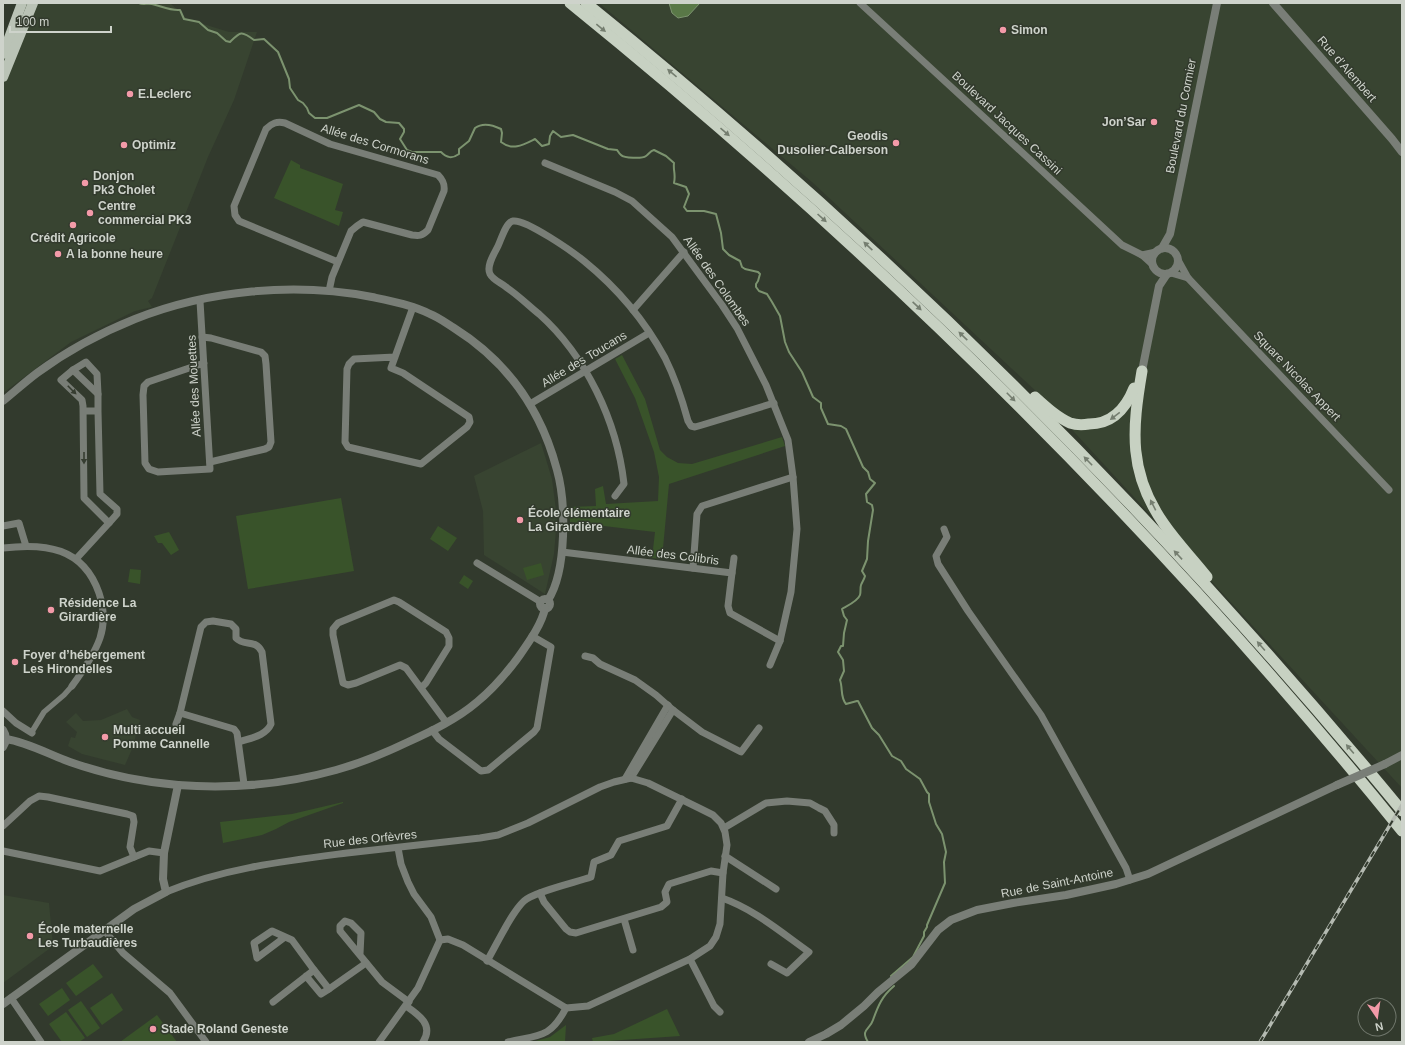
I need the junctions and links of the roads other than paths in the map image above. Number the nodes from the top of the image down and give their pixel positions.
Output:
1 (22, 3) edge
2 (33, 3) edge
3 (570, 3) edge
4 (586, 3) edge
5 (860, 3) edge
6 (1217, 3) edge
7 (1273, 3) edge
8 (3, 54) edge
9 (3, 77) edge
10 (1402, 152) edge
11 (545, 164) dead end
12 (1170, 234) junction
13 (1159, 250) junction
14 (684, 252) junction
15 (1174, 252) junction
16 (1142, 254) junction
17 (1178, 260) junction
18 (338, 262) junction
19 (1155, 268) junction
20 (1169, 273) junction
21 (1188, 278) junction
22 (1159, 286) junction
23 (329, 291) junction
24 (200, 301) junction
25 (413, 307) junction
26 (633, 310) junction
27 (649, 333) junction
28 (202, 337) junction
29 (395, 357) junction
30 (204, 363) junction
31 (991, 363) junction
32 (73, 370) junction
33 (585, 371) junction
34 (1142, 371) junction
35 (98, 394) junction
36 (3, 401) edge
37 (774, 403) junction
38 (530, 404) junction
39 (83, 411) junction
40 (98, 411) junction
41 (210, 466) junction
42 (793, 477) junction
43 (1389, 490) dead end
44 (615, 496) dead end
45 (108, 523) junction
46 (3, 526) edge
47 (944, 529) dead end
48 (26, 546) junction
49 (3, 548) edge
50 (562, 552) junction
51 (734, 558) dead end
52 (76, 559) junction
53 (477, 563) dead end
54 (693, 568) junction
55 (732, 573) junction
56 (544, 604) junction
57 (1233, 614) junction
58 (532, 636) junction
59 (780, 641) junction
60 (585, 656) dead end
61 (770, 665) dead end
62 (72, 686) joint
63 (421, 688) junction
64 (671, 708) junction
65 (3, 712) edge
66 (180, 713) junction
67 (446, 722) junction
68 (176, 724) dead end
69 (759, 728) dead end
70 (3, 730) edge
71 (432, 730) junction
72 (32, 731) junction
73 (239, 742) junction
74 (5, 743) edge
75 (28, 745) junction
76 (1402, 755) edge
77 (628, 779) junction
78 (244, 784) junction
79 (178, 785) junction
80 (682, 799) junction
81 (1402, 812) edge
82 (3, 826) edge
83 (724, 828) junction
84 (1402, 831) edge
85 (834, 833) dead end
86 (398, 848) junction
87 (3, 851) edge
88 (164, 853) junction
89 (726, 856) junction
90 (134, 857) junction
91 (723, 873) junction
92 (1130, 880) junction
93 (776, 889) dead end
94 (166, 892) junction
95 (540, 893) junction
96 (722, 898) junction
97 (624, 918) junction
98 (104, 930) junction
99 (285, 937) dead end
100 (440, 940) junction
101 (633, 950) dead end
102 (360, 954) dead end
103 (690, 959) junction
104 (487, 961) junction
105 (366, 963) junction
106 (771, 964) dead end
107 (314, 970) junction
108 (306, 976) junction
109 (329, 989) junction
110 (11, 998) junction
111 (273, 1002) dead end
112 (3, 1004) edge
113 (407, 1004) junction
114 (566, 1008) junction
115 (720, 1012) dead end
116 (41, 1042) edge
117 (206, 1042) edge
118 (379, 1042) edge
119 (423, 1042) edge
120 (508, 1042) edge
121 (809, 1042) edge

1 - 8 main road
2 - 9 main road
3 -> 84 highway
31 -> 4 highway
5 - 16 street, Boulevard Jacques Cassini
6 - 12 street, Boulevard du Cormier
7 - 10 street, Rue d’Alembert
11 - 14 street, Allée des Colombes
12 - 13 street, Boulevard du Cormier
12 - 15 street, Boulevard du Cormier
13 - 15 street
13 - 16 street
13 - 19 street
14 - 26 street
14 - 37 street, Allée des Colombes
15 - 17 street
16 - 19 street, Boulevard Jacques Cassini
17 - 20 street
17 - 21 street, Square Nicolas Appert
18 - 18 street, Allée des Cormorans
18 - 23 street, Allée des Cormorans
19 - 20 street
19 - 22 street
20 - 21 street
20 - 22 street
21 - 43 street, Square Nicolas Appert
22 - 34 street
23 - 24 street
23 - 25 street
24 - 28 street, Allée des Mouettes
24 - 36 street
25 - 29 street
25 - 38 street
26 - 27 street
26 - 33 street
27 - 33 street, Allée des Toucans
27 - 37 street
28 - 30 street, Allée des Mouettes
28 - 41 street
29 - 29 street
30 - 41 street, Allée des Mouettes
30 - 41 street
34 -> 31 highway
57 -> 31 highway
32 - 35 street
32 - 35 street
32 -> 39 street
33 - 38 street, Allée des Toucans
33 - 44 street
57 -> 34 highway
35 - 40 street
37 - 42 street, Allée des Colombes
38 - 50 street
39 - 40 street
39 -> 45 street
40 - 45 street
42 - 54 street
42 - 59 street, Allée des Colombes
45 - 52 street
46 - 48 street
47 - 92 street
48 - 49 street
48 - 52 street
50 - 54 street, Allée des Colibris
50 - 56 street
51 - 55 street
52 - 62 street
53 - 56 street
54 - 55 street, Allée des Colibris
55 - 59 street, Allée des Colibris
56 - 58 street
81 -> 57 highway
58 - 67 street
58 - 71 street
59 - 61 street, Allée des Colombes
60 - 64 street
62 - 72 street
63 - 63 street
63 - 67 street
64 - 69 street
64 - 77 street
65 - 72 street
66 - 68 street
66 - 73 street
66 - 73 street
67 - 71 street
70 - 74 street
71 - 78 street
72 - 75 street
73 - 78 street
74 - 75 street
75 - 79 street
76 - 92 street, Rue de Saint-Antoine, bridge
77 - 80 street
77 - 86 street, Rue des Orfèvres
78 - 79 street
79 - 88 street
80 - 83 street
80 - 95 street
82 - 90 street
83 - 85 street
83 - 89 street
86 - 94 street, Rue des Orfèvres
86 - 100 street
87 - 90 street
88 - 90 street
88 - 94 street
89 - 91 street
89 - 93 street
91 - 96 street
91 - 97 street
92 - 121 street, Rue de Saint-Antoine
94 - 98 street, Rue des Orfèvres
95 - 97 street
95 - 104 street
96 - 103 street
96 - 106 street
97 - 101 street
98 - 110 street, Rue des Orfèvres
98 - 117 street
99 - 107 street
100 - 104 street
100 - 113 street
102 - 105 street
103 - 114 street
103 - 115 street
104 - 114 street
105 - 109 street
105 - 113 street
107 - 108 street
107 - 109 street
108 - 109 street
108 - 111 street
110 - 112 street, Rue des Orfèvres
110 - 116 street
113 - 118 street
113 - 119 street
114 - 120 street

